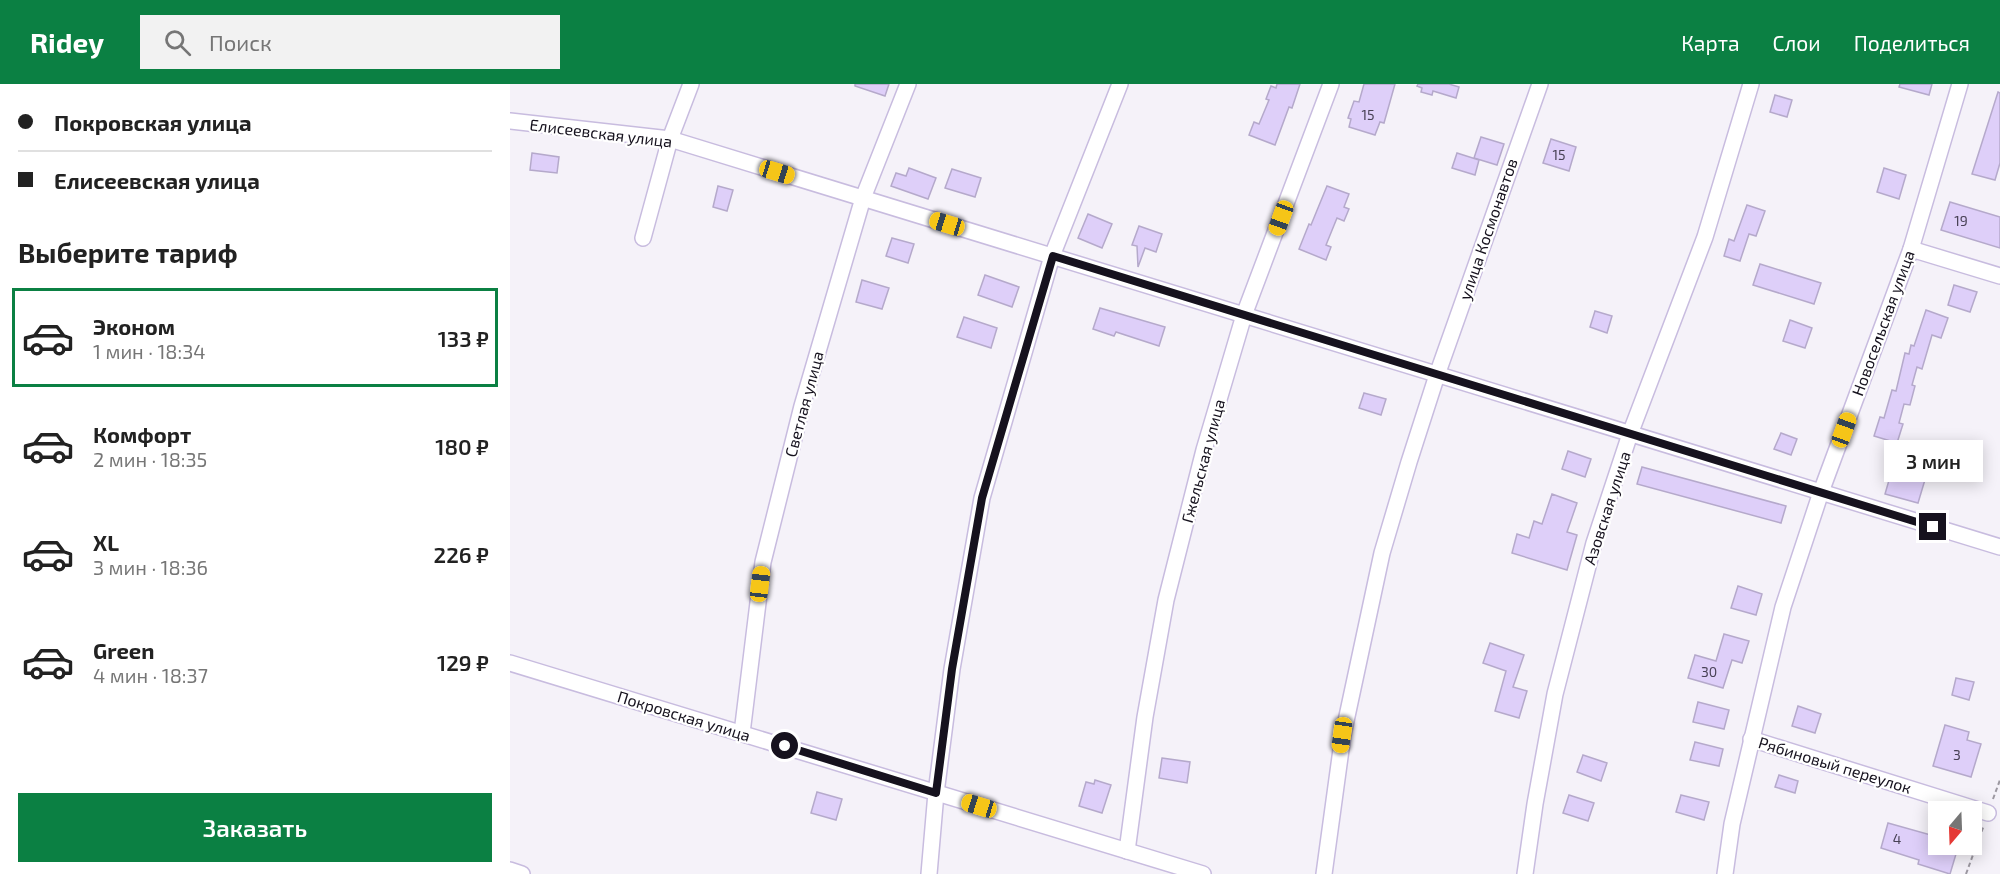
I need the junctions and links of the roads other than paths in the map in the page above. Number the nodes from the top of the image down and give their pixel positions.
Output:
1 (691, 84) edge
2 (908, 84) edge
3 (1120, 84) edge
4 (1331, 84) edge
5 (1539, 84) edge
6 (1751, 84) edge
7 (1960, 84) edge
8 (510, 121) edge
9 (670, 139) junction
10 (863, 198) junction
11 (643, 238) dead end
12 (1911, 249) junction
13 (1053, 256) junction
14 (2000, 276) edge
15 (1244, 315) junction
16 (1437, 375) junction
17 (1630, 434) junction
18 (1821, 492) junction
19 (2000, 547) edge
20 (510, 663) edge
21 (742, 733) junction
22 (1750, 739) junction
23 (936, 793) junction
24 (1988, 813) dead end
25 (1127, 851) junction
26 (510, 870) edge
27 (522, 874) edge
28 (929, 874) edge
29 (1203, 874) edge
30 (1324, 874) edge
31 (1525, 874) edge
32 (1725, 874) edge

1 - 9 street
2 - 10 street, Светлая улица
3 - 13 street
4 - 15 street, Гжельская улица
5 - 16 street, улица Космонавтов
6 - 17 street, Азовская улица
7 - 12 street, Новосельская улица
8 - 9 street, Елисеевская улица
9 - 10 street, Елисеевская улица
9 - 11 street
10 - 13 street, Елисеевская улица
10 - 21 street, Светлая улица
12 - 14 street
12 - 18 street, Новосельская улица
13 - 15 street, Елисеевская улица
13 - 23 street
15 - 16 street, Елисеевская улица
15 - 25 street, Гжельская улица
16 - 17 street, Елисеевская улица
16 - 30 street, улица Космонавтов
17 - 18 street, Елисеевская улица
17 - 31 street, Азовская улица
18 - 19 street, Елисеевская улица
18 - 22 street, Новосельская улица
20 - 21 street, Покровская улица
21 - 23 street, Покровская улица
22 - 24 street, Рябиновый переулок
22 - 32 street, Новосельская улица
23 - 25 street, Покровская улица
23 - 28 street
25 - 29 street, Покровская улица
26 - 27 street

